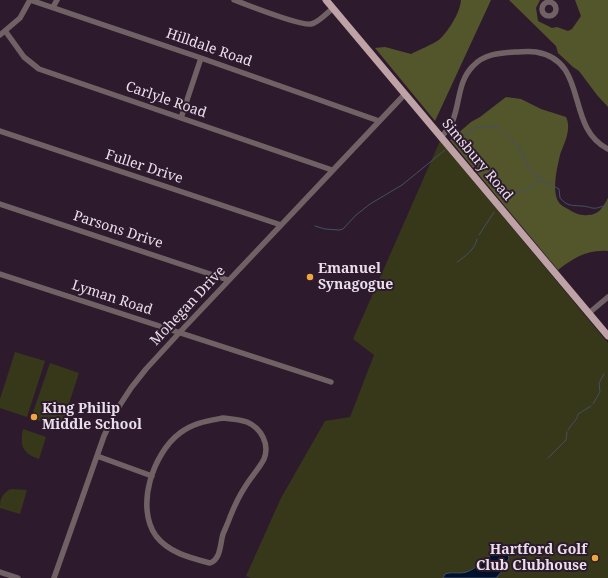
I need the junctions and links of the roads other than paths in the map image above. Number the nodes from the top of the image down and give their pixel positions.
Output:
1 (30, 0) edge
2 (57, 0) edge
3 (234, 0) edge
4 (326, 0) edge
5 (53, 7) junction
6 (333, 8) junction
7 (6, 32) junction
8 (0, 35) edge
9 (201, 58) junction
10 (405, 94) junction
11 (181, 118) junction
12 (379, 121) junction
13 (0, 131) edge
14 (440, 137) junction
15 (608, 149) edge
16 (332, 170) junction
17 (0, 204) edge
18 (281, 225) junction
19 (0, 274) edge
20 (228, 280) junction
21 (608, 297) edge
22 (589, 313) junction
23 (180, 332) junction
24 (608, 336) edge
25 (331, 382) dead end
26 (97, 456) junction
27 (152, 476) junction
28 (0, 572) edge
29 (18, 578) edge
30 (54, 578) edge

1 - 5 street, Hilldale Road
1 - 7 street
2 - 5 street
3 - 6 street
4 - 6 main road, Simsbury Road
5 - 9 street, Hilldale Road
6 - 10 main road, Simsbury Road
7 - 8 street
7 - 11 street, Carlyle Road
9 - 11 street
9 - 12 street, Hilldale Road
10 - 12 street, Mohegan Drive
10 - 14 main road, Simsbury Road
11 - 16 street, Carlyle Road
12 - 16 street, Mohegan Drive
13 - 18 street, Fuller Drive
14 - 15 street
14 - 22 main road, Simsbury Road
16 - 18 street, Mohegan Drive
17 - 20 street, Parsons Drive
18 - 20 street, Mohegan Drive
19 - 23 street, Lyman Road
20 - 23 street, Mohegan Drive
21 - 22 street
22 - 24 main road, Simsbury Road
23 - 25 street, Lyman Road
23 - 26 street, Mohegan Drive
26 - 27 street
26 - 30 street, Mohegan Drive
27 - 27 street
28 - 29 street

